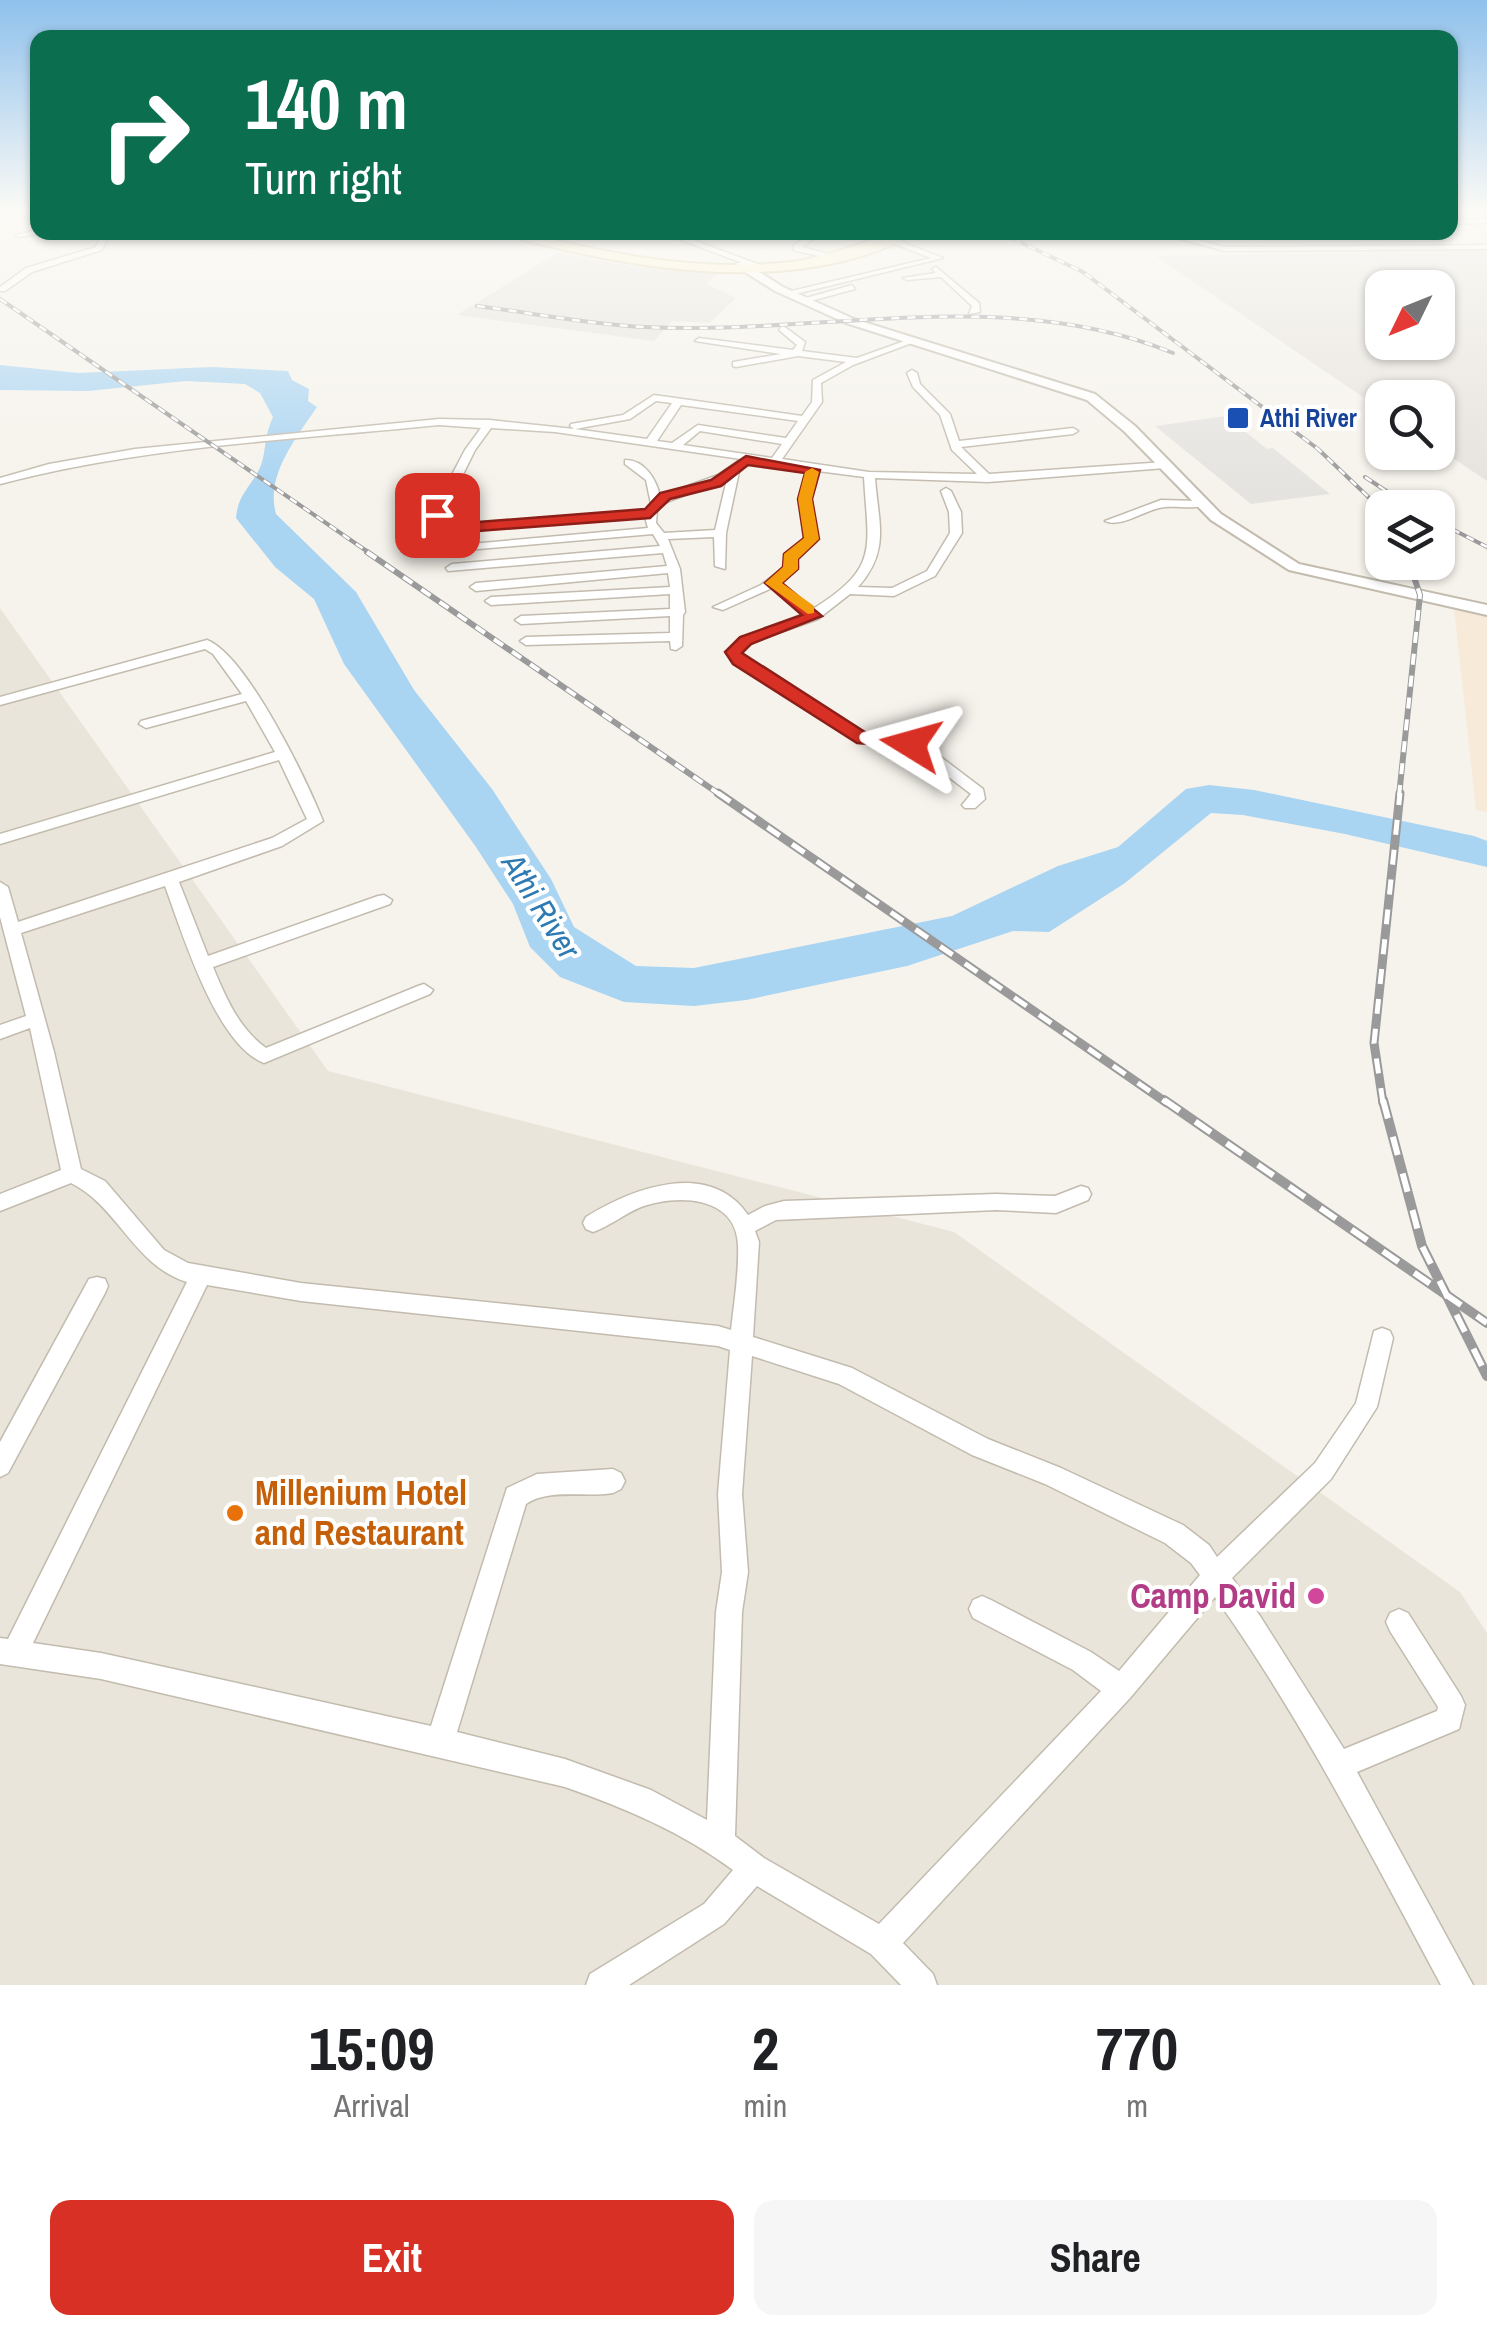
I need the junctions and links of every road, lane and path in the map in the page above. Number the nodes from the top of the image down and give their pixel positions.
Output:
1 (815, 305) edge
2 (976, 305) edge
3 (972, 312) dead end
4 (782, 328) dead end
5 (699, 341) dead end
6 (913, 341) junction
7 (795, 354) junction
8 (856, 360) junction
9 (736, 364) dead end
10 (912, 373) dead end
11 (678, 402) junction
12 (806, 419) junction
13 (490, 423) junction
14 (663, 424) junction
15 (698, 428) junction
16 (555, 429) junction
17 (1073, 431) dead end
18 (790, 442) junction
19 (650, 443) junction
20 (955, 445) junction
21 (674, 447) junction
22 (746, 460) junction
23 (630, 462) dead end
24 (774, 464) junction
25 (1165, 464) junction
26 (813, 470) junction
27 (734, 472) junction
28 (869, 475) junction
29 (988, 479) junction
30 (0, 482) edge
31 (946, 491) dead end
32 (1200, 504) junction
33 (653, 508) junction
34 (1112, 521) dead end
35 (720, 534) junction
36 (663, 538) junction
37 (448, 550) dead end
38 (721, 566) dead end
39 (452, 568) dead end
40 (674, 569) junction
41 (772, 583) junction
42 (476, 587) dead end
43 (676, 590) junction
44 (845, 590) junction
45 (491, 602) dead end
46 (719, 608) dead end
47 (1487, 610) edge
48 (678, 612) junction
49 (814, 616) junction
50 (521, 620) dead end
51 (526, 641) dead end
52 (249, 696) junction
53 (0, 701) edge
54 (146, 724) dead end
55 (282, 756) junction
56 (970, 804) dead end
57 (0, 839) edge
58 (170, 879) junction
59 (0, 887) edge
60 (384, 900) dead end
61 (13, 930) junction
62 (206, 963) junction
63 (424, 990) dead end
64 (36, 1019) junction
65 (0, 1032) edge
66 (72, 1174) junction
67 (1081, 1194) dead end
68 (0, 1203) edge
69 (593, 1223) dead end
70 (746, 1226) junction
71 (200, 1277) junction
72 (97, 1286) dead end
73 (1382, 1338) dead end
74 (740, 1345) junction
75 (0, 1464) edge
76 (613, 1481) dead end
77 (1217, 1576) junction
78 (982, 1610) dead end
79 (1398, 1622) dead end
80 (7, 1652) edge
81 (1121, 1688) junction
82 (440, 1742) junction
83 (1339, 1767) junction
84 (720, 1843) junction
85 (754, 1868) junction
86 (882, 1943) junction
87 (601, 1985) edge
88 (922, 1985) edge
89 (1458, 1985) edge

1 - 6 street
2 - 3 street
4 - 7 street
5 - 7 street
6 - 8 street
6 - 25 street
7 - 8 street
7 - 9 street
8 - 12 street
10 - 20 street
11 - 12 street
11 - 14 street
11 - 16 street
12 - 18 street
13 - 16 street
13 - 30 street
13 - 33 street
14 - 15 street
14 - 19 street
15 - 18 street
15 - 21 street
16 - 19 street
17 - 20 street
18 - 24 street
19 - 21 street
20 - 29 street
21 - 22 street
22 - 24 street
22 - 27 street
23 - 33 street
24 - 26 street
25 - 29 street
25 - 32 street
26 - 28 street
26 - 41 street
27 - 33 street
27 - 35 street
28 - 29 street
28 - 44 street
31 - 44 street
32 - 34 street
32 - 47 street
33 - 36 street
35 - 36 street
35 - 38 street
36 - 37 street
36 - 39 street
36 - 40 street
40 - 42 street
40 - 43 street
41 - 46 street
41 - 49 street
43 - 45 street
43 - 48 street
44 - 49 street
48 - 50 street
48 - 51 street
49 - 56 street
52 - 53 street
52 - 54 street
52 - 55 street
55 - 57 street
55 - 58 street
58 - 61 street
58 - 62 street
59 - 61 street
60 - 62 street
61 - 64 street
62 - 63 street
64 - 65 street
64 - 66 street
66 - 68 street
66 - 71 street
67 - 70 street
69 - 70 street
70 - 74 street
71 - 74 street
71 - 80 street
72 - 75 street
73 - 77 street
74 - 77 street
74 - 84 street
76 - 82 street
77 - 81 street
77 - 83 street
78 - 81 street
79 - 83 street
80 - 82 street
81 - 86 street
82 - 84 street
83 - 89 street
84 - 85 street
85 - 86 street
85 - 87 street
86 - 88 street

